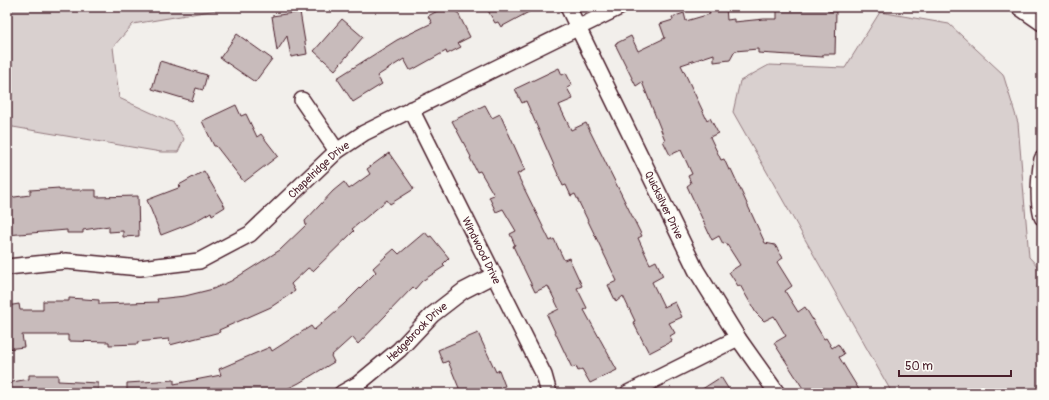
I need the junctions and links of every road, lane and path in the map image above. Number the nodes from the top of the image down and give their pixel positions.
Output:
1 (568, 7) edge
2 (620, 7) edge
3 (1019, 7) edge
4 (1042, 23) edge
5 (578, 27) junction
6 (302, 100) dead end
7 (412, 109) junction
8 (337, 150) junction
9 (1042, 159) edge
10 (1042, 217) edge
11 (7, 267) edge
12 (494, 275) junction
13 (738, 338) junction
14 (342, 393) edge
15 (549, 393) edge
16 (628, 393) edge
17 (777, 393) edge

1 - 5 street, Quicksilver Drive
2 - 5 street, Chapelridge Drive
3 - 4 street
5 - 7 street, Chapelridge Drive
5 - 13 street, Quicksilver Drive
6 - 8 street
7 - 8 street, Chapelridge Drive
7 - 12 street, Windwood Drive
8 - 11 street, Chapelridge Drive
9 - 10 street
12 - 14 street, Hedgebrook Drive
12 - 15 street, Windwood Drive
13 - 16 street
13 - 17 street, Quicksilver Drive

